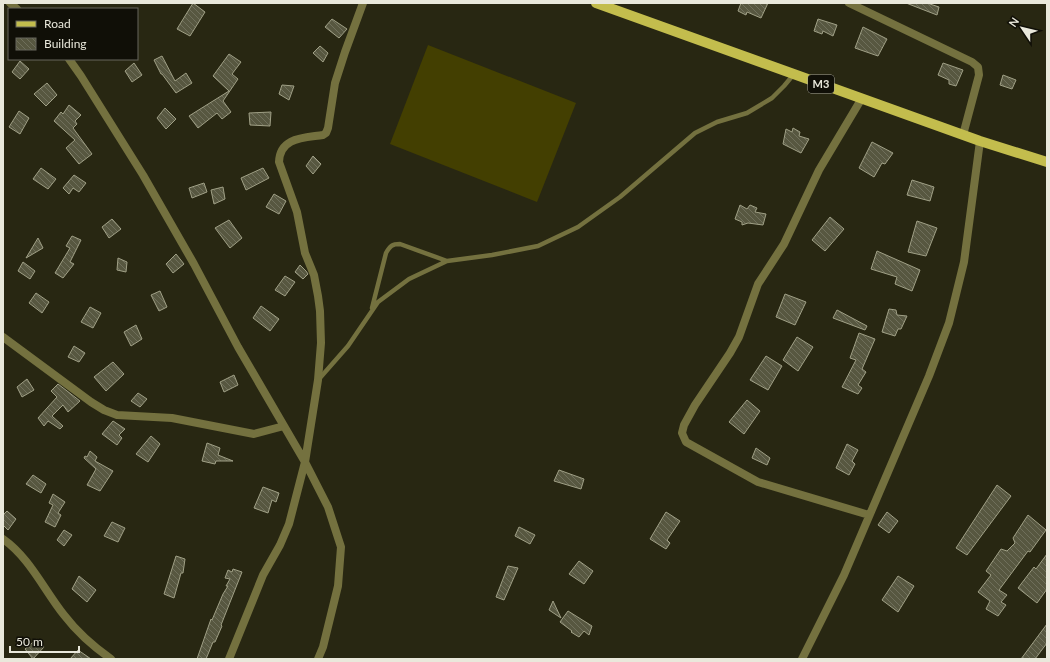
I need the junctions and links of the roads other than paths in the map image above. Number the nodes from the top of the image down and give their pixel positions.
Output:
1 (363, 3) edge
2 (596, 3) edge
3 (849, 3) edge
4 (70, 60) edge
5 (794, 74) junction
6 (862, 98) junction
7 (963, 135) junction
8 (980, 141) junction
9 (1047, 162) edge
10 (447, 261) junction
11 (372, 309) junction
12 (3, 337) edge
13 (318, 380) junction
14 (284, 426) junction
15 (305, 462) junction
16 (869, 515) junction
17 (3, 539) edge
18 (111, 659) edge
19 (229, 659) edge
20 (318, 659) edge
21 (802, 659) edge

1 - 13 street
2 - 5 main road, M3
3 - 7 street
4 - 14 street
5 - 6 main road, M3
5 - 10 lane
6 - 7 main road, M3
6 - 16 street
7 - 8 main road, M3
8 - 9 main road, M3
8 - 16 street
10 - 11 lane
10 - 11 lane
11 - 13 lane
12 - 14 street
13 - 15 street
14 - 15 street
15 - 19 street
15 - 20 street
16 - 21 street
17 - 18 street

